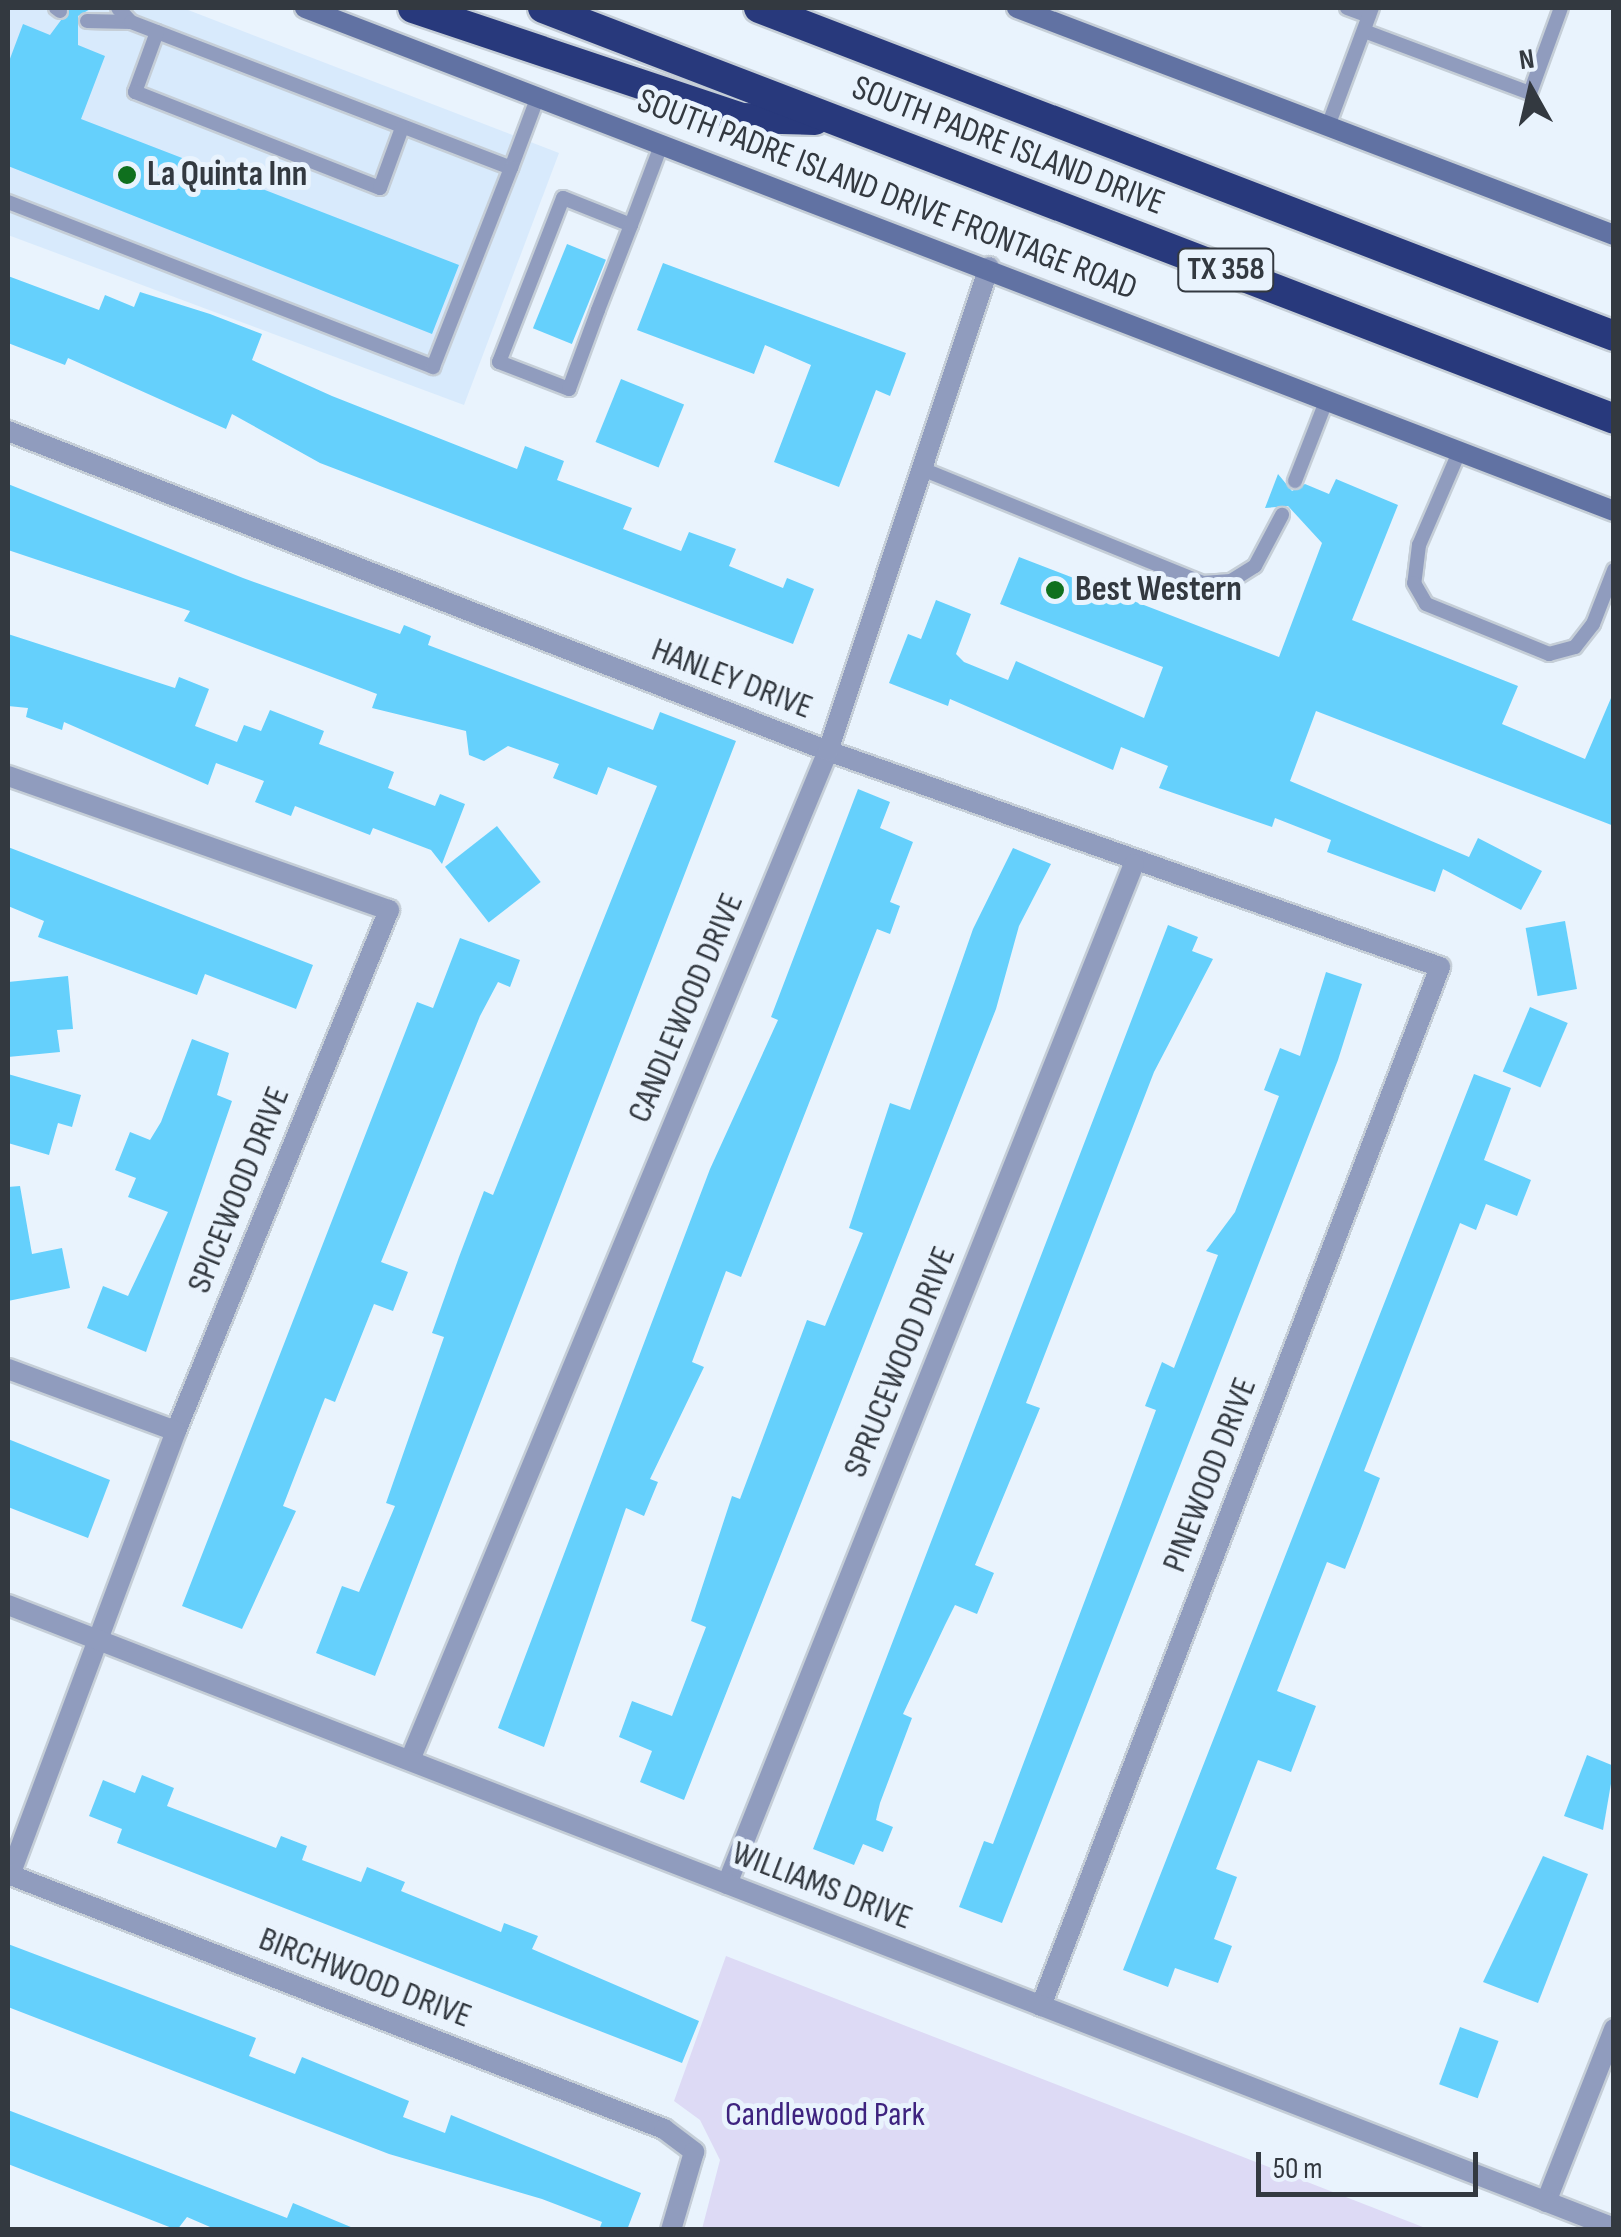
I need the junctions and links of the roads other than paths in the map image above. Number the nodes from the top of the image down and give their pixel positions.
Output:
1 (118, 8) edge
2 (305, 8) edge
3 (413, 8) edge
4 (543, 8) edge
5 (759, 8) edge
6 (1017, 8) edge
7 (1347, 8) edge
8 (1562, 8) edge
9 (1369, 18) edge
10 (87, 21) dead end
11 (131, 22) junction
12 (157, 32) junction
13 (538, 96) junction
14 (838, 120) junction
15 (1328, 126) junction
16 (402, 128) junction
17 (662, 143) junction
18 (510, 168) junction
19 (8, 202) edge
20 (631, 225) junction
21 (1614, 235) edge
22 (989, 267) junction
23 (1614, 336) edge
24 (1327, 399) junction
25 (1614, 419) edge
26 (8, 431) edge
27 (1460, 450) junction
28 (922, 469) junction
29 (1295, 480) dead end
30 (1614, 510) edge
31 (1282, 515) dead end
32 (1614, 570) edge
33 (828, 751) junction
34 (8, 776) edge
35 (1134, 864) junction
36 (1440, 967) joint
37 (8, 1369) edge
38 (176, 1431) junction
39 (8, 1606) edge
40 (100, 1640) junction
41 (410, 1760) junction
42 (9, 1874) edge
43 (726, 1884) junction
44 (1041, 2006) junction
45 (1614, 2029) edge
46 (1546, 2202) junction
47 (1614, 2228) edge
48 (671, 2230) edge

1 - 11 lane
2 - 13 main road, SOUTH PADRE ISLAND DRIVE FRONTAGE ROAD
3 - 14 highway
4 - 14 highway, SOUTH PADRE ISLAND DRIVE / TX 358
5 - 23 highway, SOUTH PADRE ISLAND DRIVE / TX 358
6 - 15 main road
7 - 9 lane
8 - 9 lane
9 - 15 lane
10 - 11 lane
11 - 12 lane
12 - 16 lane
12 - 16 lane
13 - 17 main road, SOUTH PADRE ISLAND DRIVE FRONTAGE ROAD
13 - 18 lane
14 - 25 highway, SOUTH PADRE ISLAND DRIVE / TX 358
15 - 21 main road
16 - 18 lane
17 - 20 lane
17 - 22 main road, SOUTH PADRE ISLAND DRIVE FRONTAGE ROAD
18 - 19 lane
20 - 20 lane
22 - 24 main road, SOUTH PADRE ISLAND DRIVE FRONTAGE ROAD
22 - 28 street, CANDLEWOOD DRIVE
24 - 27 main road, SOUTH PADRE ISLAND DRIVE FRONTAGE ROAD
24 - 29 lane
26 - 33 street, HANLEY DRIVE
27 - 30 main road, SOUTH PADRE ISLAND DRIVE FRONTAGE ROAD
27 - 32 lane
28 - 31 lane
28 - 33 street, CANDLEWOOD DRIVE
33 - 35 street, HANLEY DRIVE
33 - 41 street, CANDLEWOOD DRIVE
34 - 38 street, SPICEWOOD DRIVE
35 - 36 street, HANLEY DRIVE
35 - 43 street, SPRUCEWOOD DRIVE
36 - 44 street, PINEWOOD DRIVE
37 - 38 street
38 - 40 street, SPICEWOOD DRIVE
39 - 40 street, WILLIAMS DRIVE
40 - 41 street, WILLIAMS DRIVE
40 - 42 street, SPICEWOOD DRIVE
41 - 43 street, WILLIAMS DRIVE
42 - 48 street, BIRCHWOOD DRIVE
43 - 44 street, WILLIAMS DRIVE
44 - 46 street, WILLIAMS DRIVE
45 - 46 street
46 - 47 street, WILLIAMS DRIVE

